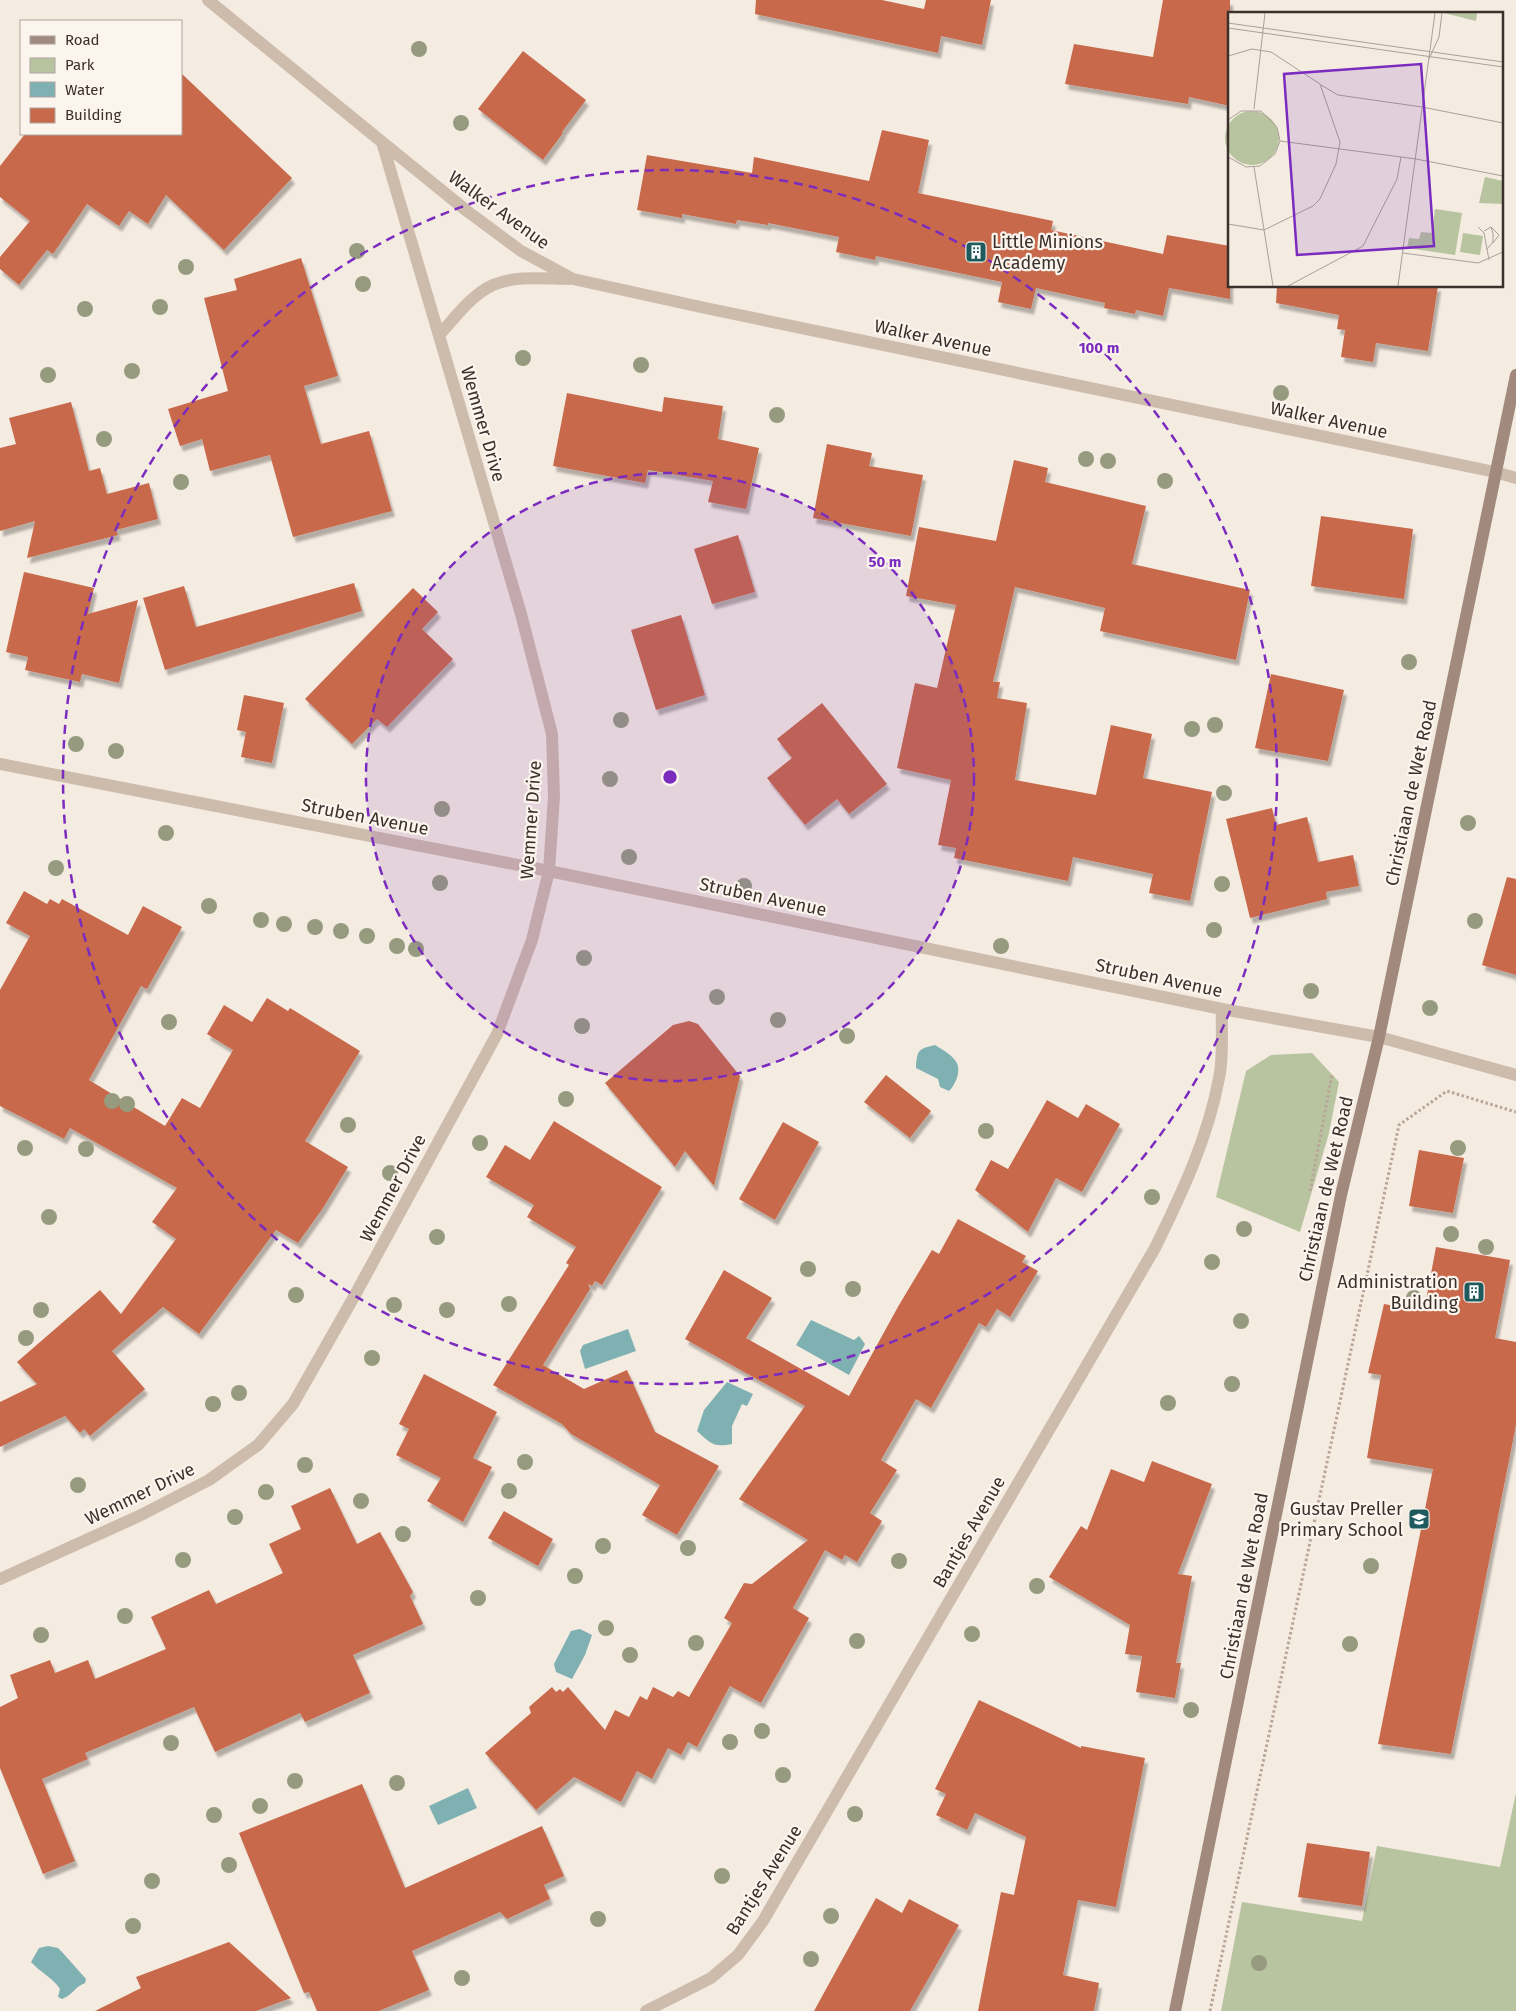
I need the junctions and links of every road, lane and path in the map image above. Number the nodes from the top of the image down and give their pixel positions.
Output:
1 (208, 0) edge
2 (382, 142) junction
3 (573, 279) junction
4 (439, 335) junction
5 (1516, 375) edge
6 (1495, 472) junction
7 (1516, 478) edge
8 (0, 764) edge
9 (549, 871) junction
10 (1222, 1009) junction
11 (1379, 1037) junction
12 (1516, 1074) edge
13 (1332, 1075) dead end
14 (1516, 1112) edge
15 (1310, 1191) dead end
16 (0, 1579) edge
17 (646, 2011) edge
18 (1175, 2011) edge
19 (1210, 2011) edge

1 - 2 street
2 - 3 street, Walker Avenue
2 - 4 street, Wemmer Drive
3 - 4 street
3 - 6 street, Walker Avenue
4 - 9 street, Wemmer Drive
5 - 6 main road, Christiaan de Wet Road
6 - 7 street, Walker Avenue
6 - 11 main road, Christiaan de Wet Road
8 - 9 street, Struben Avenue
9 - 10 street, Struben Avenue
9 - 16 street, Wemmer Drive
10 - 11 street, Struben Avenue
10 - 17 street, Bantjes Avenue
11 - 12 street, Struben Avenue
11 - 18 main road, Christiaan de Wet Road
13 - 15 path
14 - 19 path

